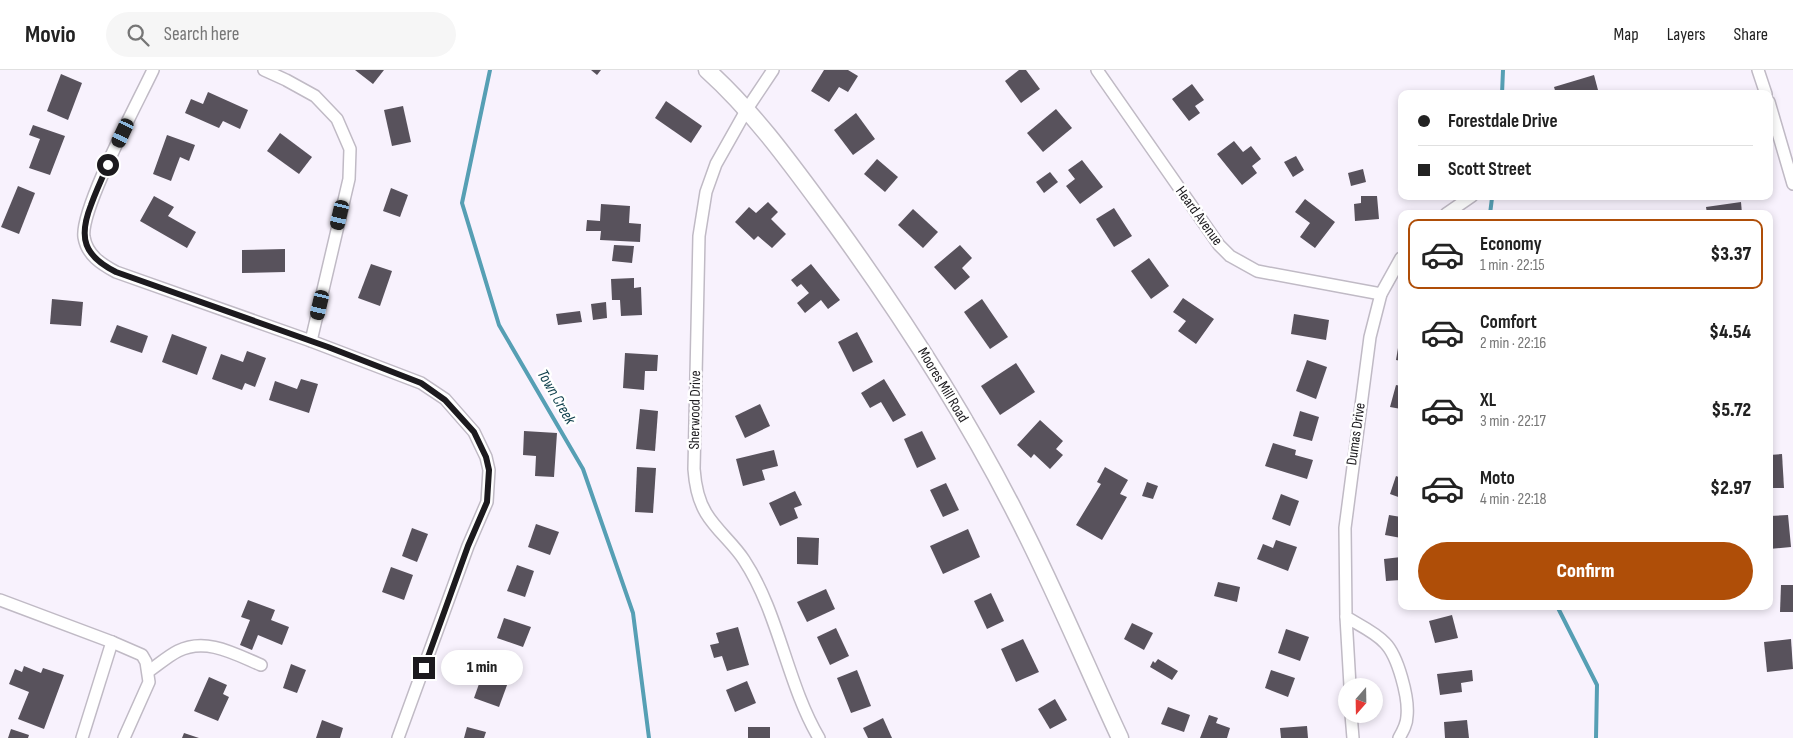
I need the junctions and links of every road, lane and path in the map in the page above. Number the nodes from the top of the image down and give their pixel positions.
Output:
1 (153, 70) edge
2 (264, 70) edge
3 (707, 70) edge
4 (773, 70) edge
5 (1097, 70) edge
6 (1758, 70) edge
7 (1765, 90) edge
8 (747, 109) junction
9 (1773, 116) edge
10 (1793, 184) edge
11 (1466, 200) edge
12 (1452, 210) edge
13 (1398, 263) edge
14 (1381, 294) junction
15 (311, 341) junction
16 (0, 600) edge
17 (1346, 617) junction
18 (112, 642) junction
19 (260, 665) dead end
20 (149, 672) junction
21 (1350, 678) edge
22 (1352, 723) edge
23 (82, 738) edge
24 (124, 738) edge
25 (398, 738) edge
26 (819, 738) edge
27 (1120, 738) edge
28 (1353, 738) edge
29 (1399, 738) edge

1 - 15 street
2 - 15 street
3 - 8 street, Moores Mill Road
4 - 8 street, Sherwood Drive
5 - 14 street, Heard Avenue
6 - 7 street
8 - 26 street, Sherwood Drive
8 - 27 street, Moores Mill Road
9 - 10 street
11 - 12 street
13 - 14 street, Dumas Drive
14 - 17 street, Dumas Drive
15 - 25 street
16 - 18 street
17 - 21 street, Dumas Drive
17 - 29 street
18 - 20 street
18 - 23 street
19 - 20 street
20 - 24 street
22 - 28 street

